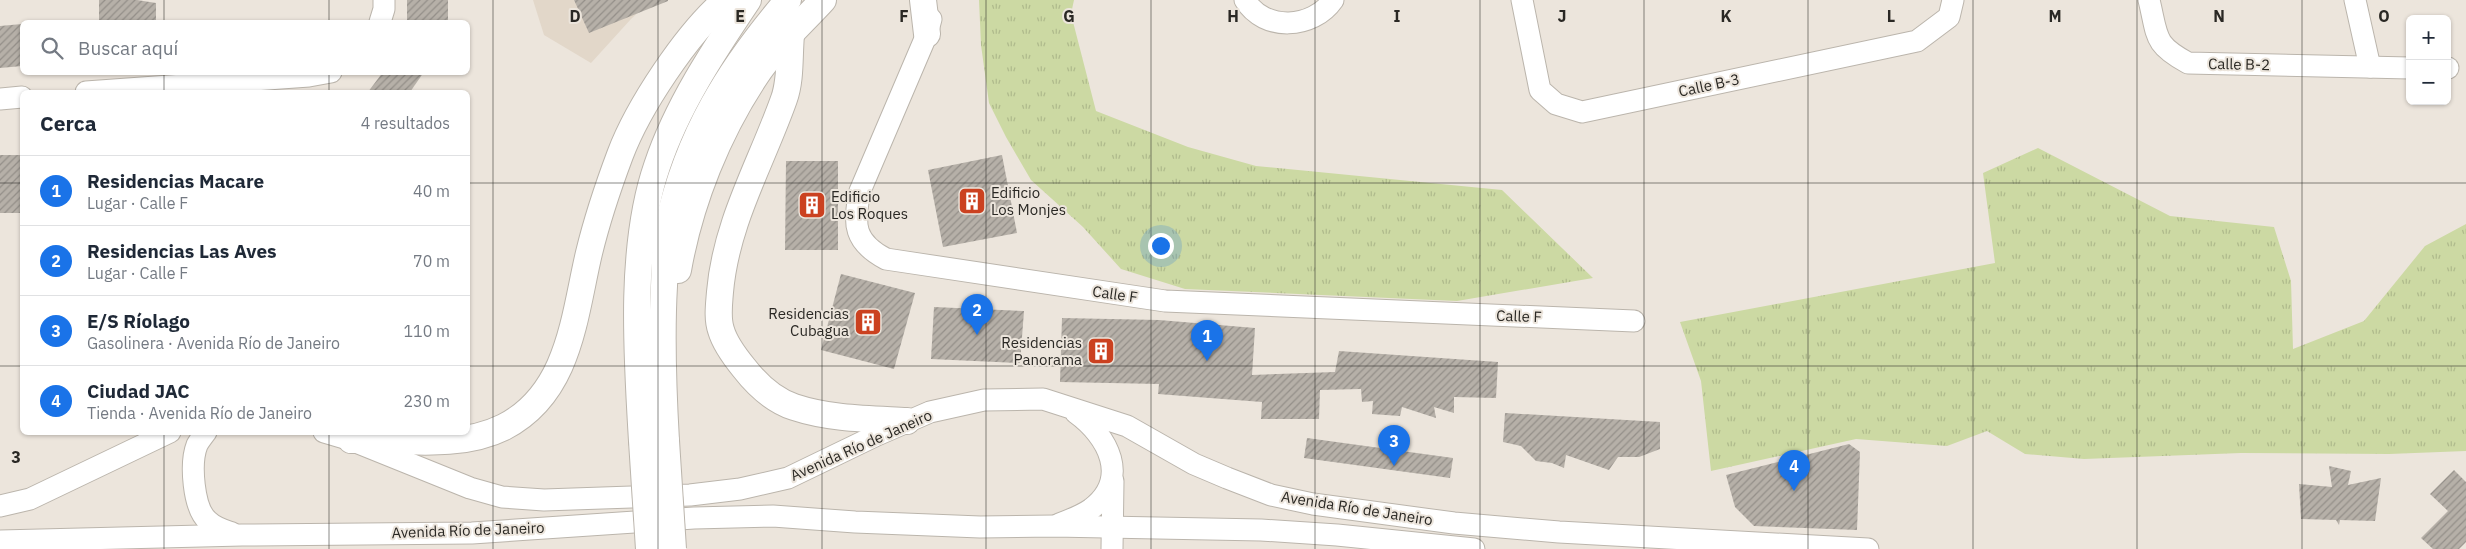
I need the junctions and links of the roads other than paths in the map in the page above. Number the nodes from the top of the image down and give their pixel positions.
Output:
1 (384, 0) edge
2 (726, 0) edge
3 (748, 0) edge
4 (788, 0) edge
5 (823, 0) edge
6 (923, 0) edge
7 (936, 0) edge
8 (1245, 0) edge
9 (1333, 0) edge
10 (1522, 0) edge
11 (1953, 0) edge
12 (2148, 0) edge
13 (2355, 0) edge
14 (381, 20) edge
15 (927, 34) junction
16 (790, 35) junction
17 (2370, 67) junction
18 (2406, 68) edge
19 (315, 75) edge
20 (114, 90) edge
21 (20, 97) edge
22 (0, 99) edge
23 (663, 304) junction
24 (1634, 321) dead end
25 (1065, 405) junction
26 (906, 421) junction
27 (164, 435) edge
28 (204, 435) edge
29 (334, 435) edge
30 (351, 440) junction
31 (654, 441) junction
32 (1113, 468) junction
33 (0, 506) edge
34 (1054, 526) junction
35 (1111, 527) junction
36 (242, 535) junction
37 (0, 540) edge
38 (649, 549) edge
39 (673, 549) edge
40 (1112, 549) edge
41 (1474, 549) edge
42 (1868, 549) edge

1 - 14 street
2 - 30 main road
3 - 31 main road
4 - 23 main road
5 - 16 main road
6 - 15 main road
7 - 15 street, Calle F
8 - 9 street
10 - 11 street, Calle B-3
12 - 17 street, Calle B-2
13 - 17 street
15 - 24 street, Calle F
16 - 23 main road
16 - 26 main road
17 - 18 street, Calle B-2
19 - 20 street
21 - 22 street
23 - 31 main road
25 - 26 street, Avenida Río de Janeiro
25 - 32 street
25 - 42 street, Avenida Río de Janeiro
26 - 30 street, Avenida Río de Janeiro
27 - 33 street
28 - 36 street
29 - 30 street, Avenida Río de Janeiro
31 - 38 main road, bridge
31 - 39 main road, bridge
32 - 34 street
32 - 35 street
34 - 35 street, Avenida Río de Janeiro
34 - 36 street, Avenida Río de Janeiro
35 - 40 street
35 - 41 street, Avenida Río de Janeiro
36 - 37 street, Avenida Río de Janeiro

